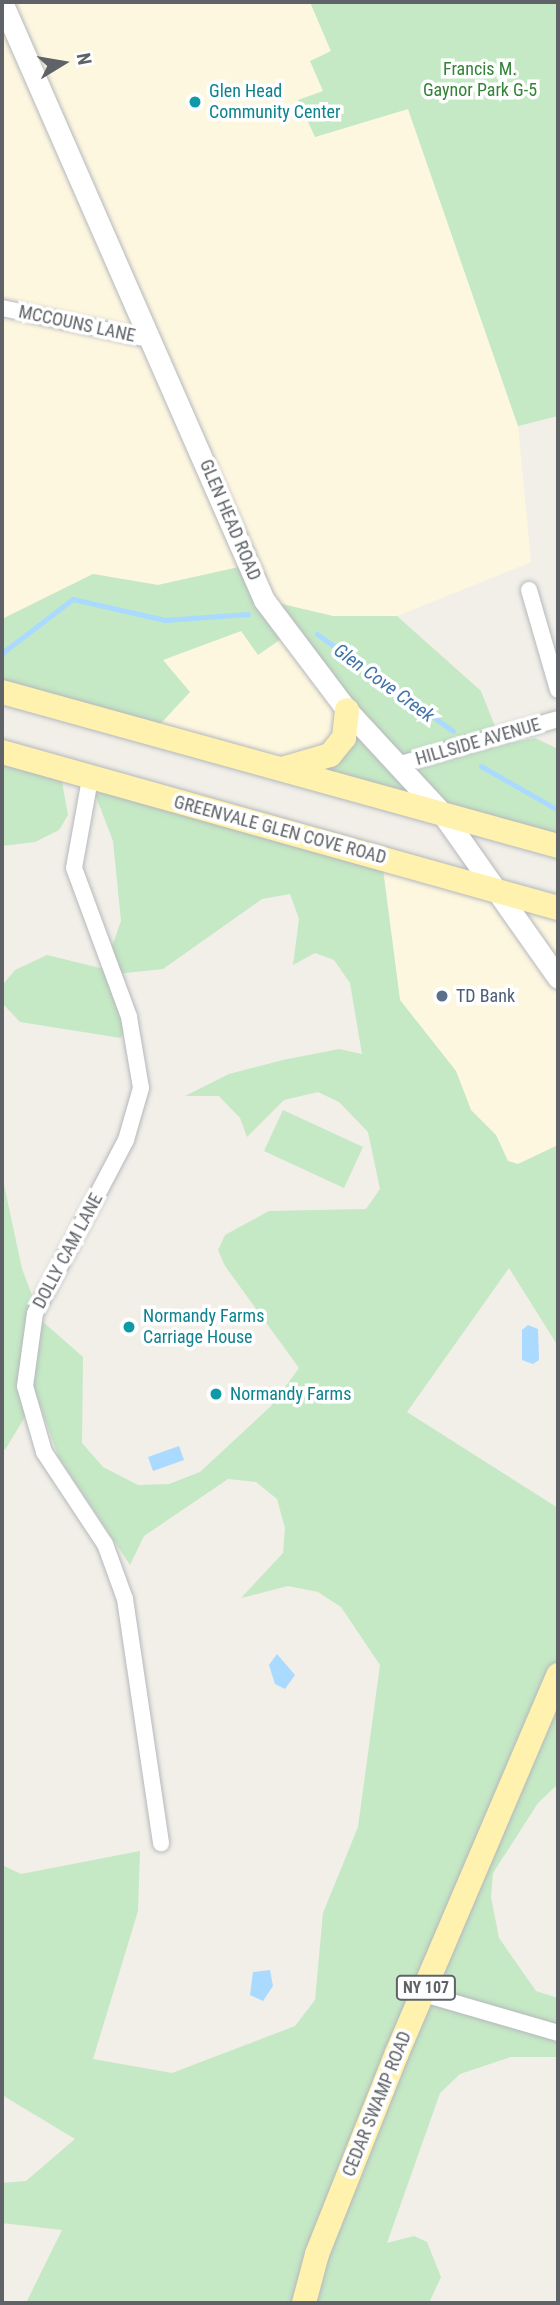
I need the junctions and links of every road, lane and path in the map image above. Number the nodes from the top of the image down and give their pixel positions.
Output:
1 (2, 2) edge
2 (2, 308) edge
3 (153, 340) junction
4 (528, 590) dead end
5 (558, 690) edge
6 (2, 692) edge
7 (347, 710) junction
8 (558, 719) edge
9 (2, 752) edge
10 (397, 765) junction
11 (279, 770) junction
12 (90, 779) junction
13 (441, 812) junction
14 (558, 846) edge
15 (504, 895) junction
16 (558, 908) edge
17 (558, 978) edge
18 (558, 1675) edge
19 (161, 1843) dead end
20 (424, 1994) junction
21 (558, 2033) edge
22 (304, 2303) edge

1 - 3 main road, GLEN HEAD ROAD
2 - 3 street, MCCOUNS LANE
3 - 7 main road, GLEN HEAD ROAD
4 - 5 street
6 - 11 main road
7 - 10 main road, GLEN HEAD ROAD
7 - 11 main road
8 - 10 street, HILLSIDE AVENUE
9 - 12 main road, GREENVALE GLEN COVE ROAD
10 - 13 main road, GLEN HEAD ROAD
11 - 13 main road
12 - 15 main road, GREENVALE GLEN COVE ROAD
12 - 19 street, DOLLY CAM LANE
13 - 14 main road
13 - 15 main road, GLEN HEAD ROAD
15 - 16 main road, GREENVALE GLEN COVE ROAD
15 - 17 main road, GLEN HEAD ROAD
18 - 20 main road, CEDAR SWAMP ROAD / NY 107
20 - 21 street
20 - 22 main road, CEDAR SWAMP ROAD / NY 107

